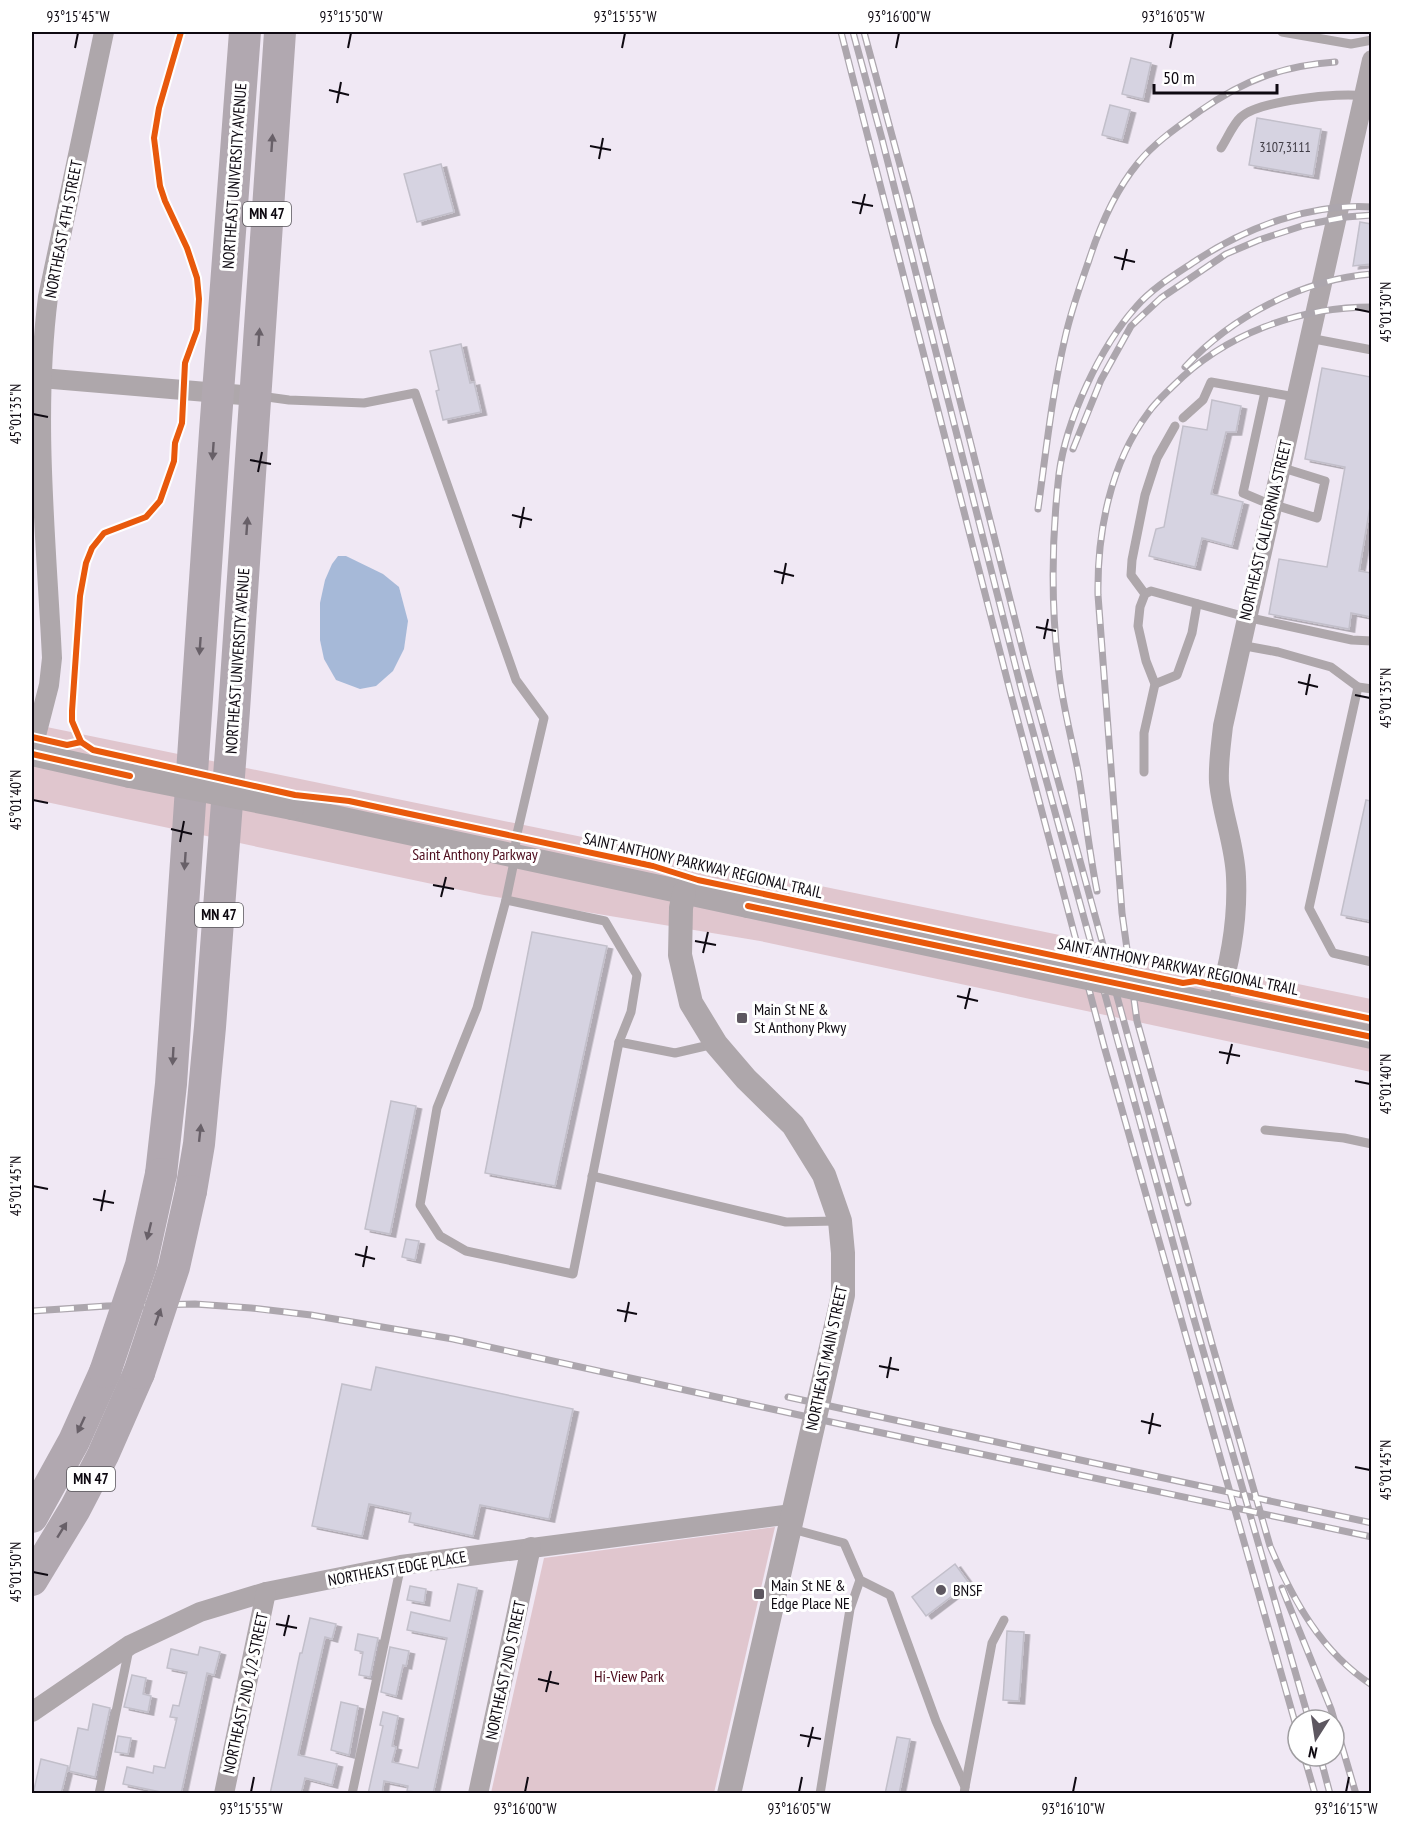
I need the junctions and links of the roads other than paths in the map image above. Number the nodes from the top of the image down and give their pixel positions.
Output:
1 (104, 32) edge
2 (245, 32) edge
3 (280, 32) edge
4 (1282, 32) edge
5 (1371, 40) edge
6 (1371, 60) edge
7 (1363, 96) junction
8 (1221, 148) dead end
9 (1309, 338) junction
10 (1370, 350) edge
11 (41, 378) junction
12 (1265, 392) junction
13 (219, 393) junction
14 (254, 396) junction
15 (1295, 397) junction
16 (1183, 417) dead end
17 (1175, 426) dead end
18 (1280, 467) junction
19 (1271, 504) junction
20 (1145, 594) junction
21 (1197, 604) junction
22 (1246, 617) junction
23 (1371, 641) edge
24 (1240, 645) junction
25 (1155, 684) junction
26 (1358, 687) junction
27 (1371, 689) edge
28 (32, 753) edge
29 (1144, 772) dead end
30 (514, 857) junction
31 (684, 893) junction
32 (506, 900) junction
33 (1371, 962) edge
34 (1217, 1005) junction
35 (1371, 1037) edge
36 (619, 1042) junction
37 (716, 1044) junction
38 (1265, 1130) dead end
39 (1371, 1144) edge
40 (592, 1176) junction
41 (840, 1221) junction
42 (32, 1517) edge
43 (791, 1521) junction
44 (531, 1547) junction
45 (401, 1565) junction
46 (32, 1580) edge
47 (860, 1580) junction
48 (266, 1592) junction
49 (1004, 1620) dead end
50 (130, 1645) junction
51 (32, 1712) edge
52 (965, 1790) edge
53 (99, 1794) edge
54 (224, 1794) edge
55 (352, 1794) edge
56 (478, 1794) edge
57 (729, 1794) edge
58 (819, 1794) edge

1 - 11 street, NORTHEAST 4TH STREET
2 - 13 main road, NORTHEAST UNIVERSITY AVENUE / MN 47
14 -> 3 main road, NORTHEAST UNIVERSITY AVENUE / MN 47
4 - 5 lane
6 - 7 street, NORTHEAST CALIFORNIA STREET
7 - 8 lane
7 - 9 street, NORTHEAST CALIFORNIA STREET
9 - 10 lane
9 - 15 street, NORTHEAST CALIFORNIA STREET
11 - 13 street
11 - 28 street, NORTHEAST 4TH STREET
12 - 15 lane
12 - 16 lane
12 - 19 lane
13 - 14 street
13 -> 42 main road, NORTHEAST UNIVERSITY AVENUE / MN 47, bridge
14 - 30 lane
46 -> 14 main road, NORTHEAST UNIVERSITY AVENUE / MN 47, bridge
15 - 18 street, NORTHEAST CALIFORNIA STREET
17 - 20 lane
18 - 19 street, NORTHEAST CALIFORNIA STREET
18 - 19 lane
19 - 22 street, NORTHEAST CALIFORNIA STREET
20 - 21 lane
20 - 25 lane
21 - 22 lane
21 - 25 lane
22 - 23 lane
22 - 24 street, NORTHEAST CALIFORNIA STREET
24 - 26 lane
24 - 34 street, NORTHEAST CALIFORNIA STREET
25 - 29 lane
26 - 27 lane
26 - 33 lane
28 - 30 street, bridge
30 - 31 street
30 - 32 lane
31 - 34 street, bridge
31 - 37 street, NORTHEAST MAIN STREET
32 - 36 lane
32 - 40 lane
34 - 35 street
36 - 37 lane
36 - 40 lane
37 - 41 street, NORTHEAST MAIN STREET
38 - 39 lane
40 - 41 lane
41 - 43 street, NORTHEAST MAIN STREET
43 - 44 street, NORTHEAST EDGE PLACE
43 - 47 lane
43 - 57 street, NORTHEAST MAIN STREET
44 - 45 street, NORTHEAST EDGE PLACE
44 - 56 street, NORTHEAST 2ND STREET
45 - 48 street, NORTHEAST EDGE PLACE
45 - 55 lane
47 - 52 lane
47 - 58 lane
48 - 50 street, NORTHEAST EDGE PLACE
48 - 54 street, NORTHEAST 2ND 1/2 STREET
49 - 52 lane
50 - 51 street, NORTHEAST EDGE PLACE
50 - 53 lane

